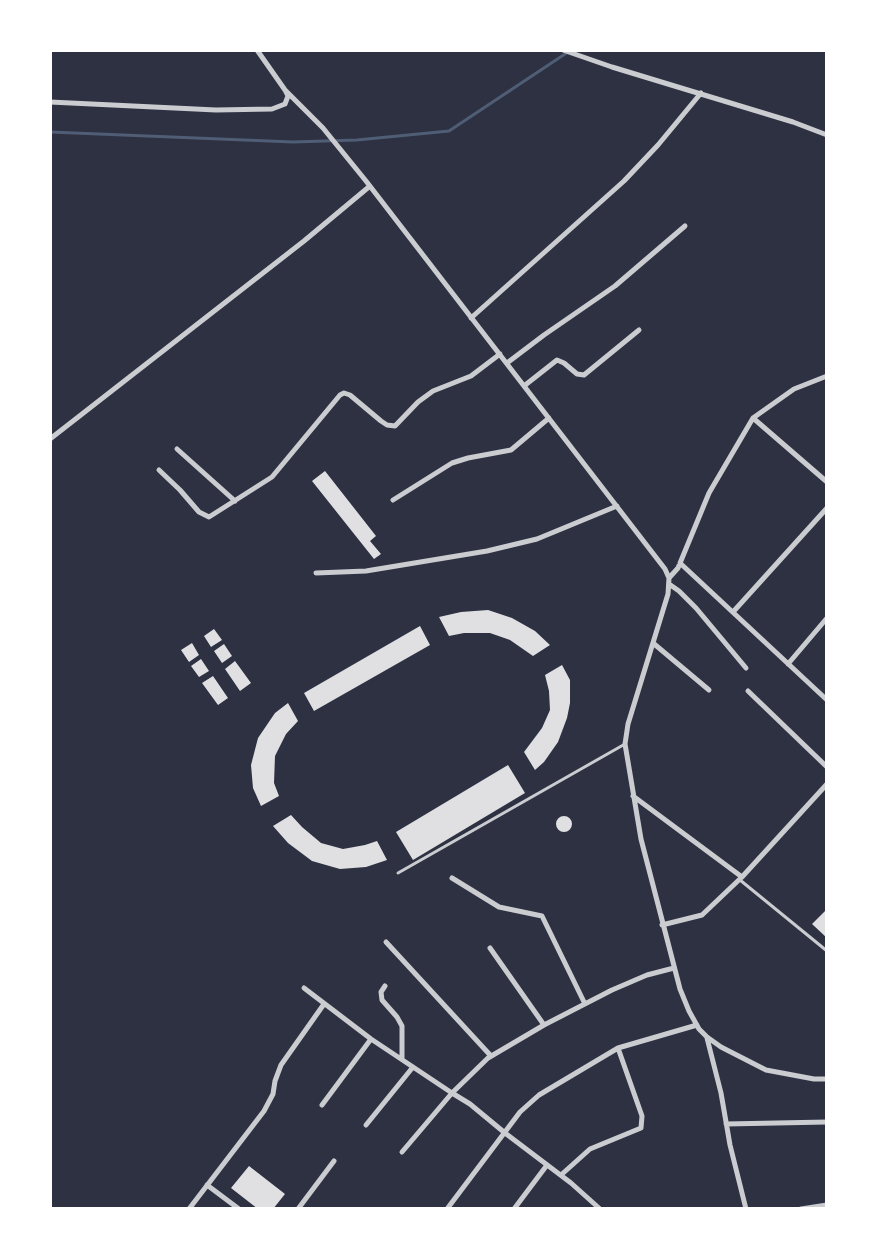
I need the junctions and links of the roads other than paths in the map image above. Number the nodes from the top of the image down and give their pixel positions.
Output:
1 (257, 50) edge
2 (563, 50) edge
3 (285, 90) junction
4 (701, 93) junction
5 (50, 102) edge
6 (827, 135) edge
7 (368, 183) junction
8 (685, 226) dead end
9 (471, 318) junction
10 (639, 330) dead end
11 (500, 354) junction
12 (507, 363) junction
13 (827, 376) edge
14 (524, 386) junction
15 (549, 418) junction
16 (753, 418) junction
17 (50, 439) edge
18 (177, 449) dead end
19 (159, 470) dead end
20 (827, 482) edge
21 (393, 500) dead end
22 (235, 501) junction
23 (617, 506) junction
24 (827, 508) edge
25 (680, 563) junction
26 (316, 573) dead end
27 (668, 581) junction
28 (733, 612) junction
29 (827, 618) edge
30 (653, 643) junction
31 (788, 664) junction
32 (746, 668) dead end
33 (709, 690) dead end
34 (748, 691) dead end
35 (827, 700) edge
36 (625, 744) junction
37 (827, 767) edge
38 (827, 784) edge
39 (633, 796) junction
40 (398, 873) dead end
41 (452, 878) dead end
42 (741, 878) junction
43 (662, 925) junction
44 (386, 942) dead end
45 (490, 948) dead end
46 (827, 951) edge
47 (674, 968) junction
48 (385, 986) dead end
49 (304, 988) dead end
50 (324, 1004) junction
51 (585, 1004) junction
52 (544, 1025) junction
53 (697, 1025) junction
54 (707, 1037) junction
55 (371, 1039) junction
56 (618, 1048) junction
57 (491, 1056) junction
58 (402, 1060) junction
59 (413, 1067) junction
60 (827, 1079) edge
61 (452, 1093) junction
62 (322, 1105) dead end
63 (827, 1122) edge
64 (726, 1124) junction
65 (366, 1125) dead end
66 (505, 1133) junction
67 (402, 1152) dead end
68 (334, 1161) dead end
69 (547, 1165) junction
70 (561, 1175) junction
71 (207, 1185) junction
72 (827, 1205) edge
73 (189, 1209) edge
74 (239, 1209) edge
75 (298, 1209) edge
76 (447, 1209) edge
77 (514, 1209) edge
78 (600, 1209) edge
79 (746, 1209) edge
80 (801, 1209) edge

1 - 3 street
2 - 4 street
3 - 5 street
3 - 7 street
4 - 6 street
4 - 9 street
7 - 9 street
7 - 17 street
8 - 12 street
9 - 11 street
10 - 14 street
11 - 12 street
11 - 22 street
12 - 14 street
13 - 16 street
14 - 15 street
15 - 21 street
15 - 23 street
16 - 20 street
16 - 25 street
18 - 22 street
19 - 22 street
23 - 26 street
23 - 27 street
24 - 28 street
25 - 27 street
25 - 28 street
27 - 30 street
27 - 32 street
28 - 31 street
29 - 31 street
30 - 33 street
30 - 36 street
31 - 35 street
34 - 37 street
36 - 39 street
36 - 40 lane
38 - 42 street
39 - 42 street
39 - 43 street
41 - 51 street
42 - 43 street
42 - 46 lane
43 - 47 street
44 - 57 street
45 - 52 street
47 - 51 street
47 - 53 street
48 - 58 street
49 - 50 street
50 - 55 street
50 - 71 street
51 - 52 street
52 - 57 street
53 - 54 street
53 - 56 street
54 - 60 street
54 - 64 street
55 - 58 street
55 - 62 street
56 - 66 street
56 - 70 street
57 - 61 street
58 - 59 street
59 - 61 street
59 - 65 street
61 - 66 street
61 - 67 street
63 - 64 street
64 - 79 street
66 - 69 street
66 - 76 street
68 - 75 street
69 - 70 street
69 - 77 street
70 - 78 street
71 - 73 street
71 - 74 street
72 - 80 street

